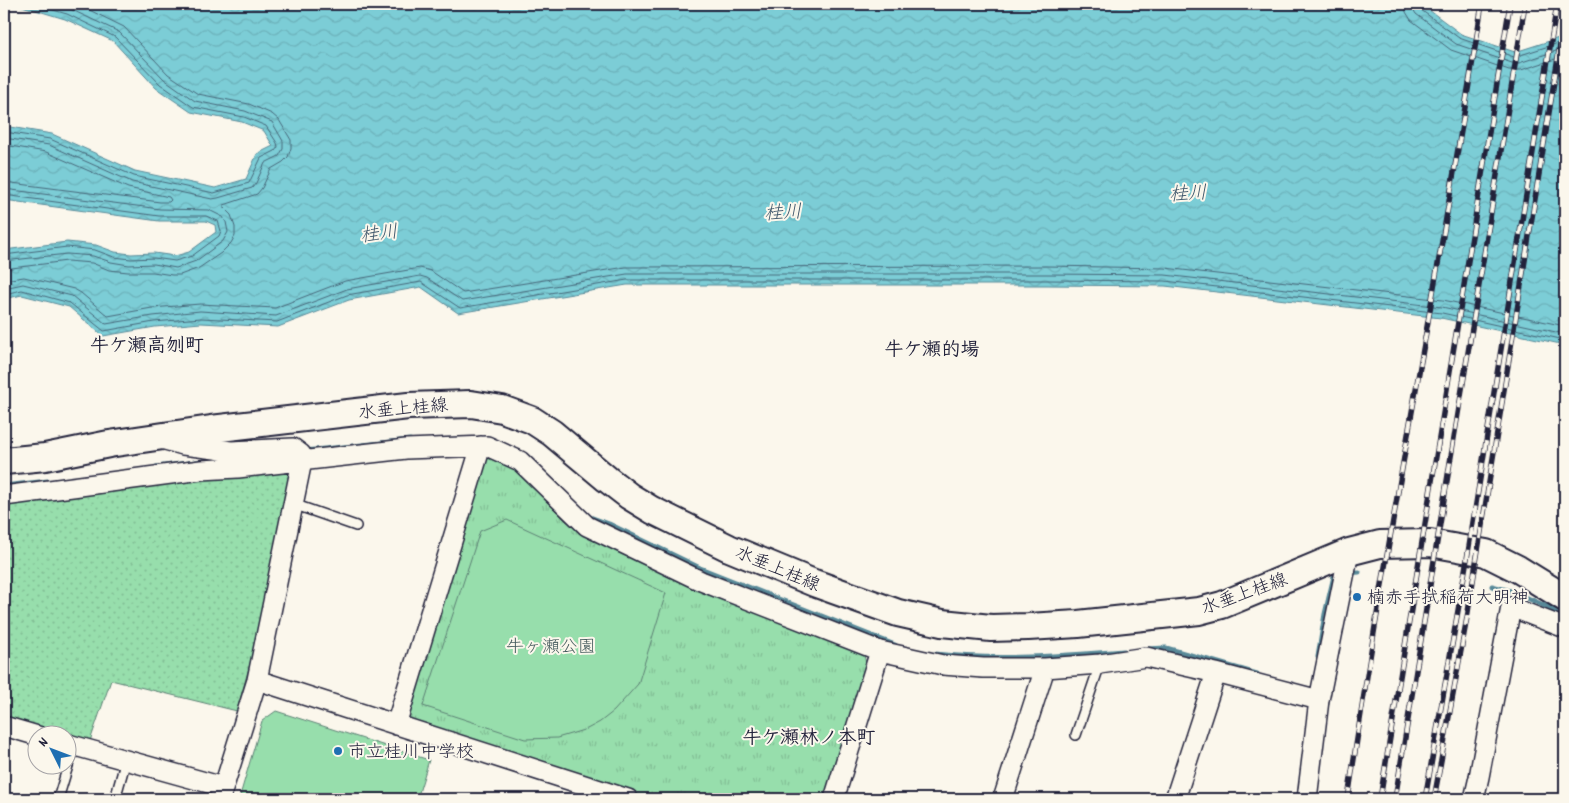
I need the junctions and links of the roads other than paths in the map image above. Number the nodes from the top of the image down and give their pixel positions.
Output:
1 (152, 437) junction
2 (481, 446) junction
3 (299, 454) junction
4 (4, 462) edge
5 (4, 496) edge
6 (293, 504) junction
7 (356, 526) dead end
8 (1346, 565) junction
9 (1565, 598) edge
10 (1565, 628) edge
11 (880, 651) junction
12 (1100, 664) junction
13 (1045, 668) junction
14 (1216, 673) junction
15 (257, 680) junction
16 (1319, 700) junction
17 (396, 725) junction
18 (4, 726) edge
19 (28, 733) edge
20 (1076, 735) dead end
21 (78, 747) edge
22 (126, 760) junction
23 (64, 776) edge
24 (222, 793) edge
25 (58, 799) edge
26 (115, 799) edge
27 (628, 799) edge
28 (834, 799) edge
29 (1003, 799) edge
30 (1175, 799) edge
31 (1307, 799) edge
32 (1474, 799) edge

1 - 3 street
1 - 4 main road, 水垂上桂線
1 - 8 main road, 水垂上桂線
2 - 3 street
2 - 11 street
2 - 17 street
3 - 5 street
3 - 6 street
6 - 7 lane
6 - 15 street
8 - 9 main road, 水垂上桂線
8 - 16 street
10 - 32 street
11 - 13 street
11 - 28 street
12 - 13 street
12 - 14 street
12 - 20 lane
13 - 29 street
14 - 16 street
14 - 30 street
15 - 17 street
15 - 24 street
16 - 31 street
17 - 27 street
18 - 19 street
21 - 22 street
22 - 24 street
22 - 26 lane
23 - 25 lane

